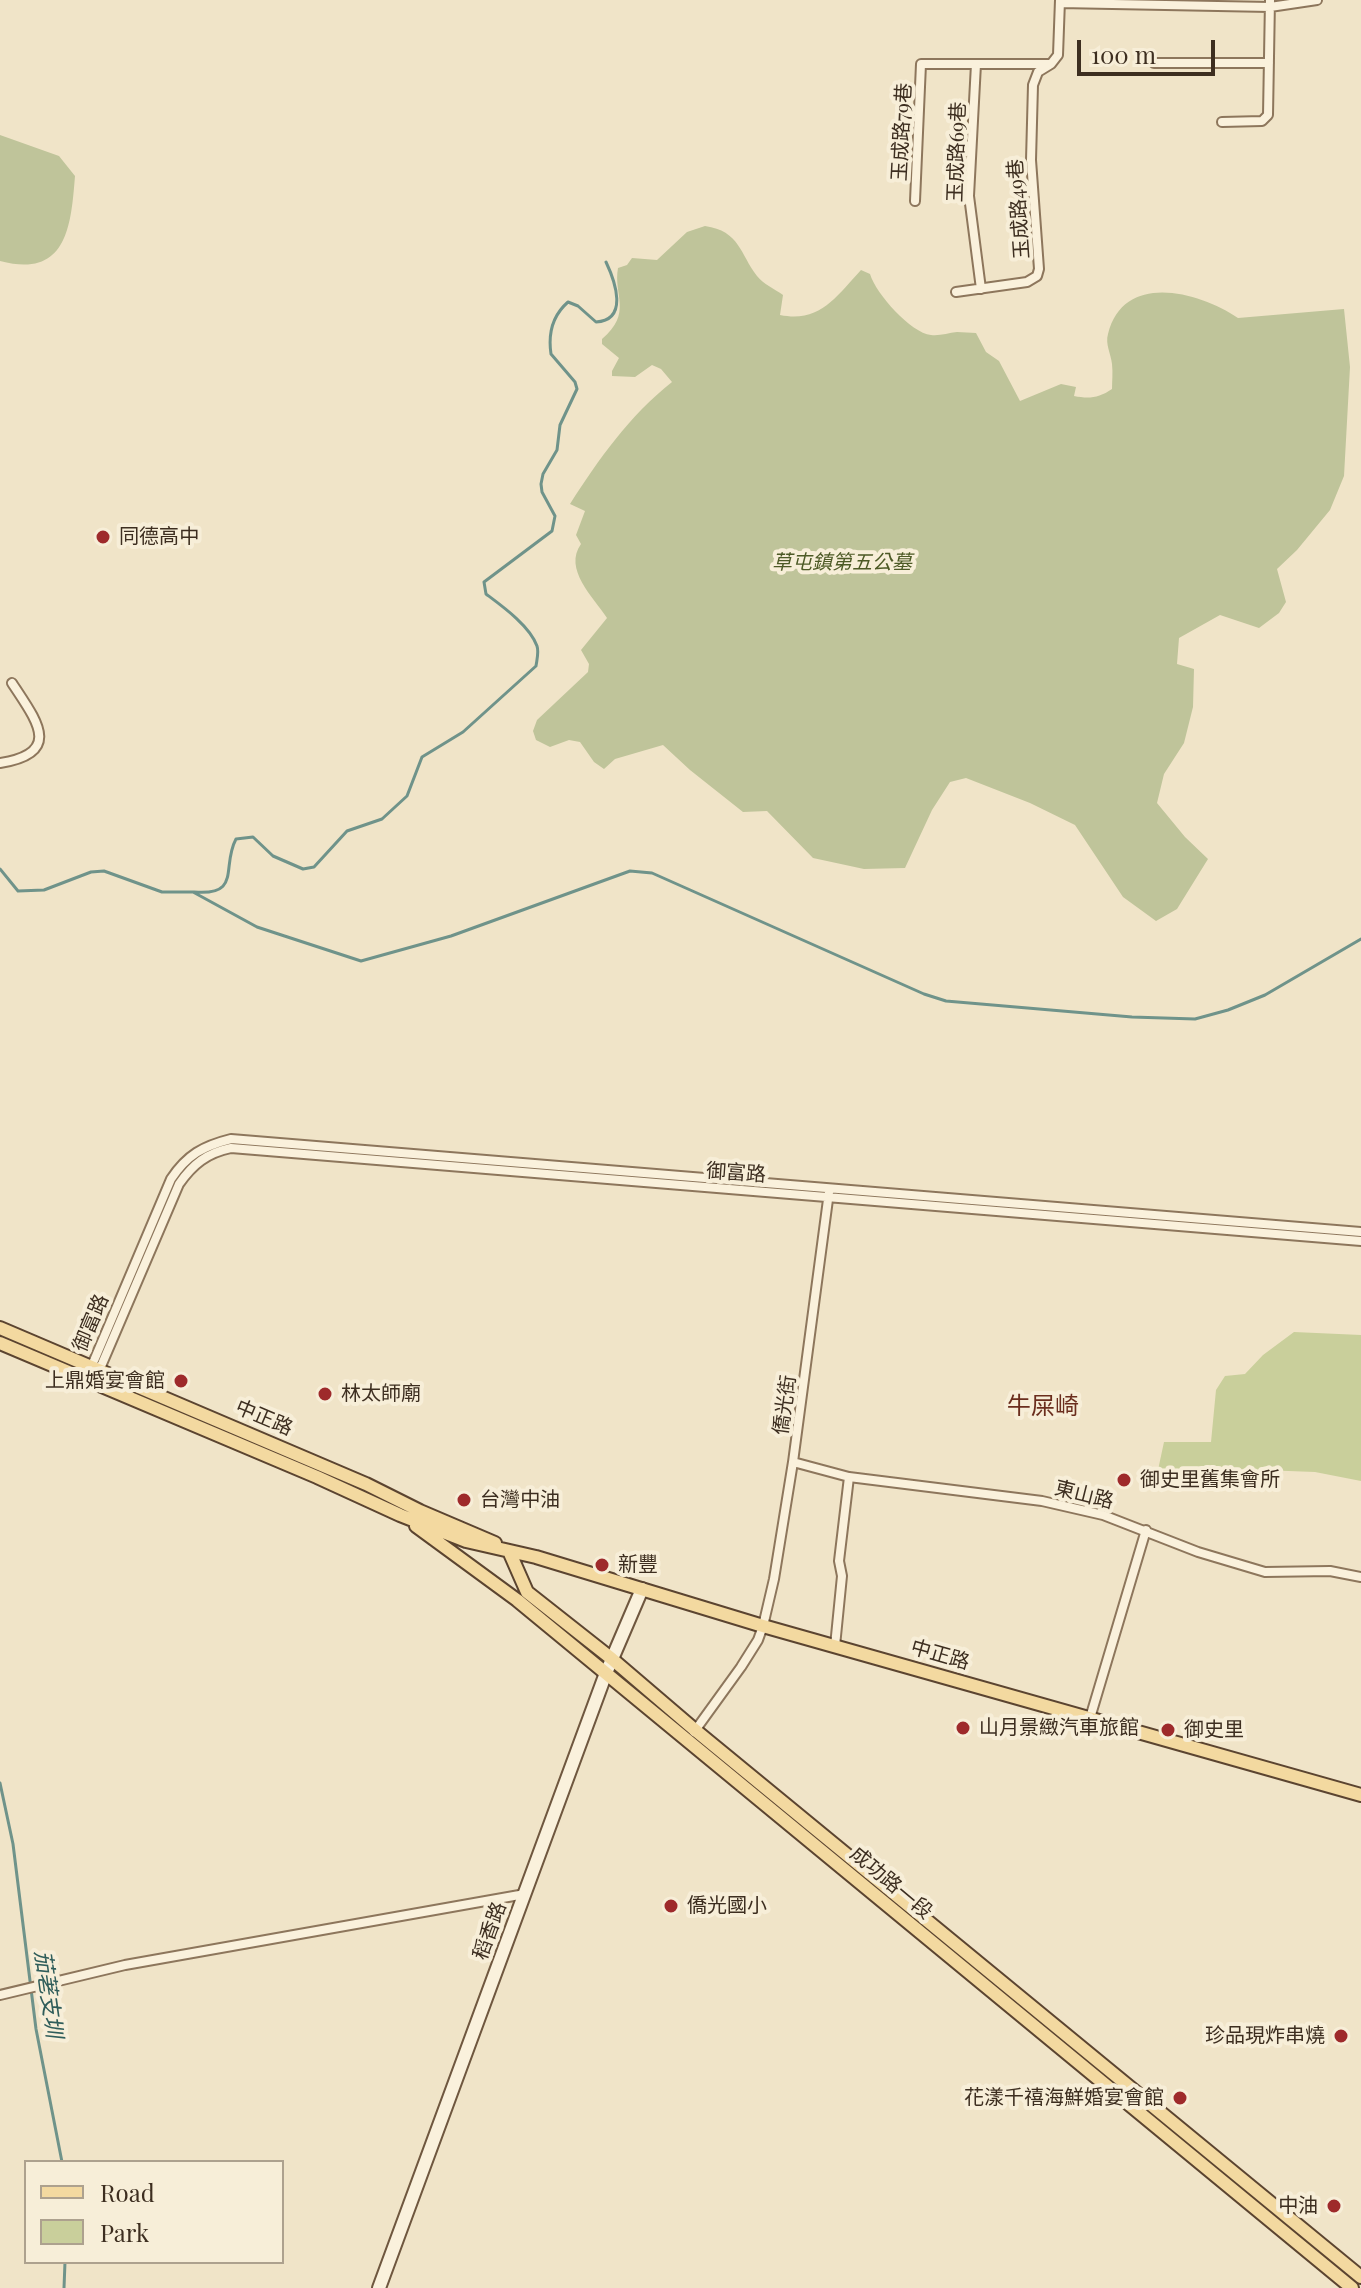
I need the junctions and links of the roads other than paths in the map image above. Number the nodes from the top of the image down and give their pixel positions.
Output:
1 (1317, 0) edge
2 (1060, 2) edge
3 (1209, 3) edge
4 (1270, 3) edge
5 (1154, 63) dead end
6 (1269, 63) junction
7 (976, 64) junction
8 (1051, 64) junction
9 (1222, 122) dead end
10 (915, 201) dead end
11 (981, 289) junction
12 (956, 292) dead end
13 (12, 683) dead end
14 (0, 763) edge
15 (829, 1192) junction
16 (1361, 1232) edge
17 (1361, 1241) edge
18 (0, 1328) edge
19 (0, 1343) edge
20 (92, 1371) junction
21 (793, 1462) junction
22 (849, 1477) junction
23 (400, 1515) junction
24 (1146, 1530) junction
25 (509, 1551) junction
26 (1361, 1577) edge
27 (642, 1589) junction
28 (763, 1626) junction
29 (835, 1646) junction
30 (612, 1659) junction
31 (606, 1673) junction
32 (1090, 1718) junction
33 (692, 1735) junction
34 (1361, 1795) edge
35 (525, 1894) junction
36 (0, 1995) edge
37 (1361, 2277) edge
38 (379, 2288) edge
39 (1352, 2288) edge

1 - 4 street
2 - 3 street
2 - 8 street
3 - 4 street
4 - 6 street
5 - 6 street
6 - 9 street
7 - 8 street
7 - 10 street, 玉成路79巷
7 - 11 street, 玉成路69巷
8 - 11 street, 玉成路49巷
11 - 12 street, 玉成路49巷
13 - 14 street
15 - 16 street, 御富路
15 - 17 street, 御富路
15 - 20 street, 御富路
15 - 21 street, 僑光街
18 - 20 main road, 中正路
19 - 20 main road, 中正路
20 - 23 main road, 中正路
20 - 25 main road, 中正路
21 - 22 street, 東山路
21 - 28 street, 僑光街
22 - 24 street, 東山路
22 - 29 street
23 - 25 main road, 中正路
23 - 31 main road, 成功路一段
24 - 26 street, 東山路
24 - 32 street
25 - 27 main road, 中正路
25 - 30 main road, 成功路一段
27 - 28 main road, 中正路
27 - 30 street, 稻香路
28 - 29 main road, 中正路
28 - 33 street, 僑光街
29 - 32 main road, 中正路
30 - 31 street, 稻香路
30 - 33 main road, 成功路一段
31 - 33 main road, 成功路一段
31 - 35 street, 稻香路
32 - 34 main road, 中正路
33 - 37 main road, 成功路一段
33 - 39 main road, 成功路一段
35 - 36 street
35 - 38 street, 稻香路

